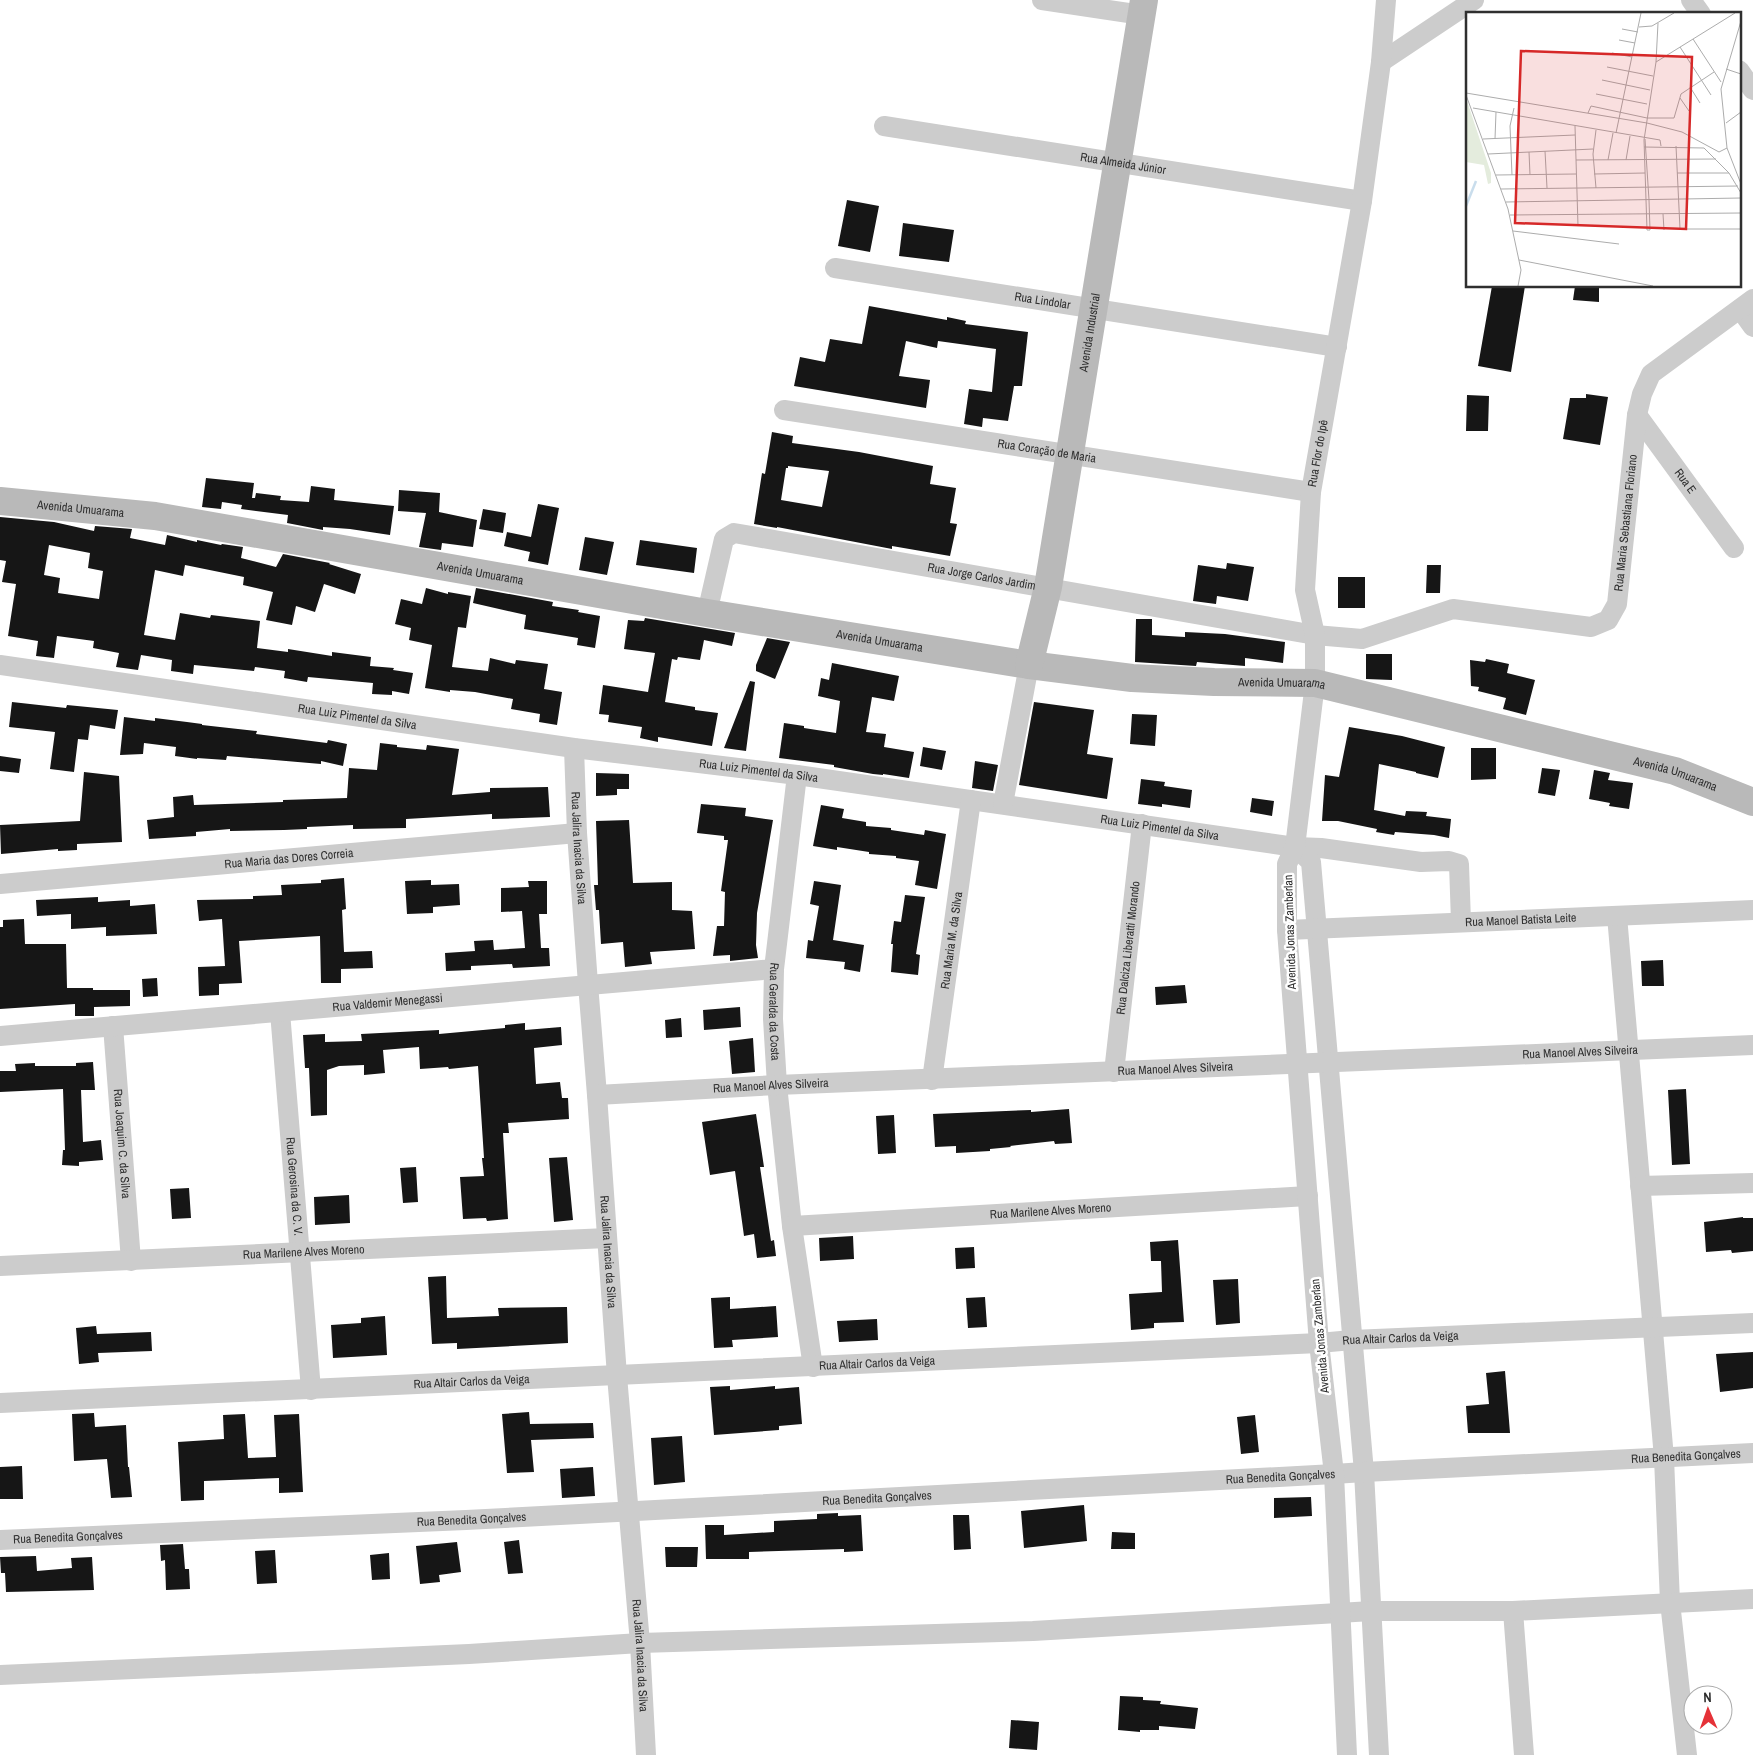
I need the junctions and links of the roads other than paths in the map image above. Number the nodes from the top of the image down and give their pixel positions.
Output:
1 (1042, 0) edge
2 (1386, 0) edge
3 (1474, 0) edge
4 (1691, 0) edge
5 (1143, 8) edge
6 (1700, 12) edge
7 (1381, 62) junction
8 (1740, 71) edge
9 (1753, 90) edge
10 (884, 126) dead end
11 (1116, 164) junction
12 (1362, 201) junction
13 (836, 268) dead end
14 (1747, 304) edge
15 (1093, 308) junction
16 (1753, 327) edge
17 (1337, 347) junction
18 (784, 410) dead end
19 (1637, 414) junction
20 (1069, 454) junction
21 (1311, 492) junction
22 (0, 501) edge
23 (1734, 548) dead end
24 (1048, 587) junction
25 (707, 613) junction
26 (1315, 635) junction
27 (0, 665) edge
28 (1029, 665) junction
29 (1315, 683) junction
30 (574, 748) junction
31 (797, 775) junction
32 (971, 800) junction
33 (1753, 802) edge
34 (1003, 804) junction
35 (1142, 824) junction
36 (577, 833) junction
37 (1295, 847) junction
38 (0, 884) edge
39 (1753, 910) edge
40 (1617, 916) junction
41 (1461, 922) junction
42 (1317, 928) junction
43 (1287, 930) junction
44 (774, 969) junction
45 (588, 984) junction
46 (280, 1012) junction
47 (113, 1026) junction
48 (0, 1036) edge
49 (1753, 1045) edge
50 (1628, 1050) junction
51 (1327, 1063) junction
52 (1298, 1064) junction
53 (1114, 1072) junction
54 (932, 1080) junction
55 (777, 1085) junction
56 (597, 1095) junction
57 (1753, 1183) edge
58 (1640, 1186) junction
59 (1308, 1196) junction
60 (792, 1226) junction
61 (607, 1238) junction
62 (301, 1252) junction
63 (131, 1261) junction
64 (0, 1266) edge
65 (1753, 1323) edge
66 (1652, 1328) junction
67 (1352, 1340) junction
68 (1319, 1343) junction
69 (813, 1367) junction
70 (617, 1376) junction
71 (311, 1390) junction
72 (0, 1403) edge
73 (1753, 1453) edge
74 (1664, 1458) junction
75 (1364, 1472) junction
76 (1334, 1474) junction
77 (629, 1512) junction
78 (0, 1540) edge
79 (1753, 1599) edge
80 (1670, 1602) junction
81 (1372, 1611) junction
82 (1513, 1611) junction
83 (1341, 1614) junction
84 (640, 1643) junction
85 (0, 1675) edge
86 (646, 1755) edge
87 (1347, 1755) edge
88 (1379, 1755) edge
89 (1524, 1755) edge
90 (1686, 1755) edge

1 - 5 street
2 - 7 street, Rua Flor do Ipê
3 - 7 street
4 - 6 street
5 - 11 street, Avenida Industrial
7 - 12 street, Rua Flor do Ipê
8 - 9 street
10 - 11 street, Rua Almeida Júnior
11 - 12 street, Rua Almeida Júnior
11 - 15 street, Avenida Industrial
12 - 17 street, Rua Flor do Ipê
13 - 15 street, Rua Lindolar
14 - 16 street
14 - 19 street, Rua Maria Sebastiana Floriano
15 - 17 street, Rua Lindolar
15 - 20 street, Avenida Industrial
17 - 21 street, Rua Flor do Ipê
18 - 20 street, Rua Coração de Maria
19 - 23 street, Rua E
19 - 26 street, Rua Maria Sebastiana Floriano
20 - 21 street, Rua Coração de Maria
20 - 24 street, Avenida Industrial
21 - 26 street, Rua Flor do Ipê
22 - 25 street, Avenida Umuarama
24 - 25 street, Rua Jorge Carlos Jardim
24 - 26 street, Rua Jorge Carlos Jardim
24 - 28 street, Avenida Industrial
25 - 28 street, Avenida Umuarama
26 - 29 street, Rua Flor do Ipê
27 - 30 street, Rua Luiz Pimentel da Silva
28 - 29 street, Avenida Umuarama
28 - 34 street
29 - 33 street, Avenida Umuarama
29 - 37 street, Rua Flor do Ipê
30 - 31 street, Rua Luiz Pimentel da Silva
30 - 36 street, Rua Jalira Inacia da Silva
31 - 32 street, Rua Luiz Pimentel da Silva
31 - 44 street, Rua Geralda da Costa
32 - 34 street, Rua Luiz Pimentel da Silva
32 - 54 street, Rua Maria M. da Silva
34 - 35 street, Rua Luiz Pimentel da Silva
35 - 37 street, Rua Luiz Pimentel da Silva
35 - 53 street, Rua Dalciza Liberatti Morando
36 - 38 street, Rua Maria das Dores Correia
36 - 45 street, Rua Jalira Inacia da Silva
37 - 41 street, Rua Luiz Pimentel da Silva
37 - 42 street, Avenida Jonas Zamberlan
37 - 43 street, Avenida Jonas Zamberlan
39 - 40 street, Rua Manoel Batista Leite
40 - 41 street, Rua Manoel Batista Leite
40 - 50 street
41 - 42 street, Rua Manoel Batista Leite
42 - 43 street, Rua Manoel Batista Leite
42 - 51 street, Avenida Jonas Zamberlan
43 - 52 street, Avenida Jonas Zamberlan
44 - 45 street, Rua Valdemir Menegassi
44 - 55 street, Rua Geralda da Costa
45 - 46 street, Rua Valdemir Menegassi
45 - 56 street, Rua Jalira Inacia da Silva
46 - 47 street, Rua Valdemir Menegassi
46 - 62 street, Rua Gerosina da C. V.
47 - 48 street, Rua Valdemir Menegassi
47 - 63 street, Rua Joaquim C. da Silva
49 - 50 street, Rua Manoel Alves Silveira
50 - 51 street, Rua Manoel Alves Silveira
50 - 58 street
51 - 52 street, Rua Manoel Alves Silveira
51 - 67 street, Avenida Jonas Zamberlan
52 - 53 street, Rua Manoel Alves Silveira
52 - 59 street, Avenida Jonas Zamberlan
53 - 54 street, Rua Manoel Alves Silveira
54 - 55 street, Rua Manoel Alves Silveira
55 - 56 street, Rua Manoel Alves Silveira
55 - 60 street, Rua Geralda da Costa
56 - 61 street, Rua Jalira Inacia da Silva
57 - 58 street
58 - 66 street
59 - 60 street, Rua Marilene Alves Moreno
59 - 68 street, Avenida Jonas Zamberlan
60 - 69 street, Rua Geralda da Costa
61 - 62 street, Rua Marilene Alves Moreno
61 - 70 street, Rua Jalira Inacia da Silva
62 - 63 street, Rua Marilene Alves Moreno
62 - 71 street, Rua Gerosina da C. V.
63 - 64 street, Rua Marilene Alves Moreno
65 - 66 street, Rua Altair Carlos da Veiga
66 - 67 street, Rua Altair Carlos da Veiga
66 - 74 street
67 - 68 street, Rua Altair Carlos da Veiga
67 - 75 street, Avenida Jonas Zamberlan
68 - 69 street, Rua Altair Carlos da Veiga
68 - 76 street, Avenida Jonas Zamberlan
69 - 70 street, Rua Altair Carlos da Veiga
70 - 71 street, Rua Altair Carlos da Veiga
70 - 77 street, Rua Jalira Inacia da Silva
71 - 72 street, Rua Altair Carlos da Veiga
73 - 74 street, Rua Benedita Gonçalves
74 - 75 street, Rua Benedita Gonçalves
74 - 80 street
75 - 76 street, Rua Benedita Gonçalves
75 - 81 street, Avenida Jonas Zamberlan
76 - 77 street, Rua Benedita Gonçalves
76 - 83 street, Avenida Jonas Zamberlan
77 - 78 street, Rua Benedita Gonçalves
77 - 84 street, Rua Jalira Inacia da Silva
79 - 80 street
80 - 82 street
80 - 90 street
81 - 82 street
81 - 83 street
81 - 88 street, Avenida Jonas Zamberlan
82 - 89 street
83 - 84 street
83 - 87 street, Avenida Jonas Zamberlan
84 - 85 street
84 - 86 street, Rua Jalira Inacia da Silva

